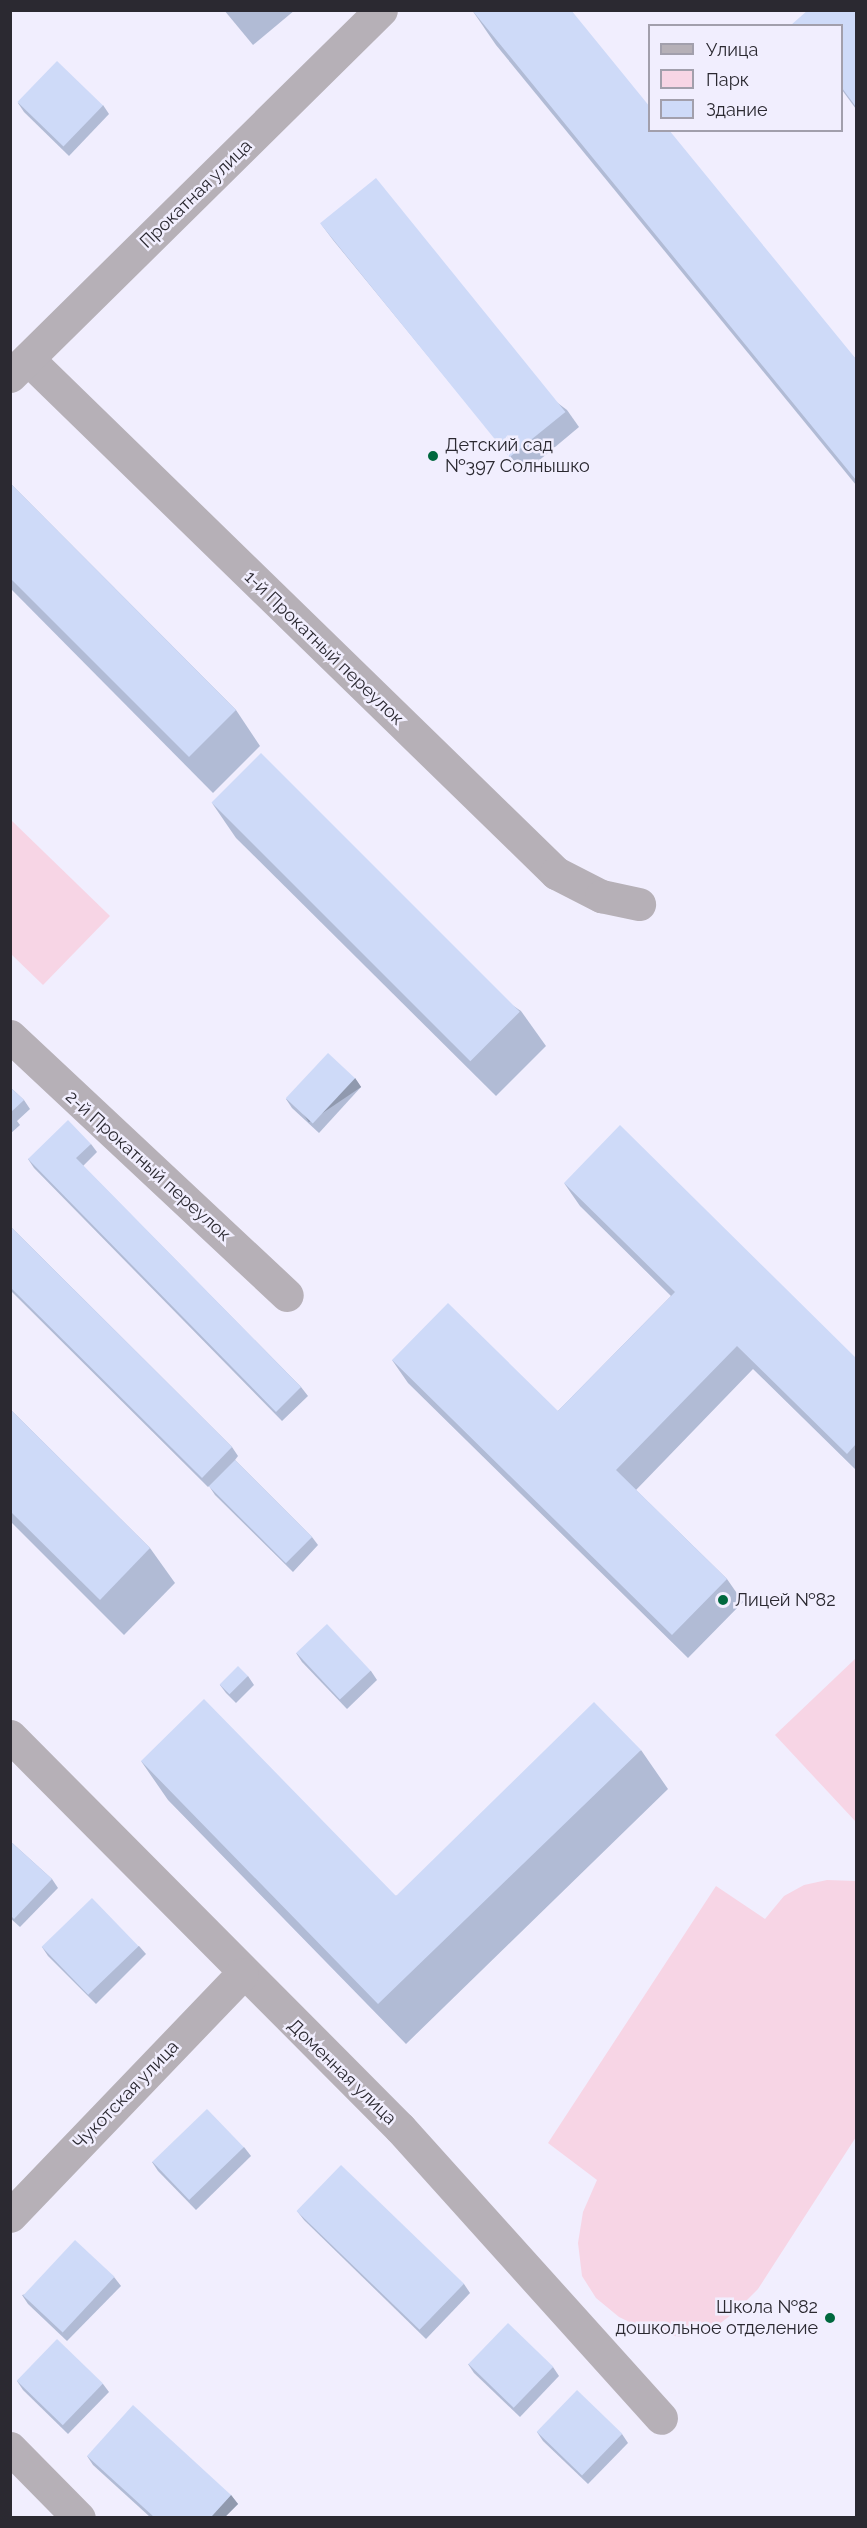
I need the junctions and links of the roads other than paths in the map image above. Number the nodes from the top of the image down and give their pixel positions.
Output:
1 (381, 10) edge
2 (19, 367) edge
3 (639, 904) dead end
4 (10, 1035) edge
5 (286, 1295) dead end
6 (10, 1736) edge
7 (242, 1974) junction
8 (10, 2217) edge
9 (662, 2418) dead end
10 (10, 2448) edge
11 (79, 2517) edge

1 - 2 street, Прокатная улица
2 - 3 street, 1-й Прокатный переулок
4 - 5 street, 2-й Прокатный переулок
6 - 7 street, Доменная улица
7 - 8 street, Чукотская улица
7 - 9 street, Доменная улица
10 - 11 street

